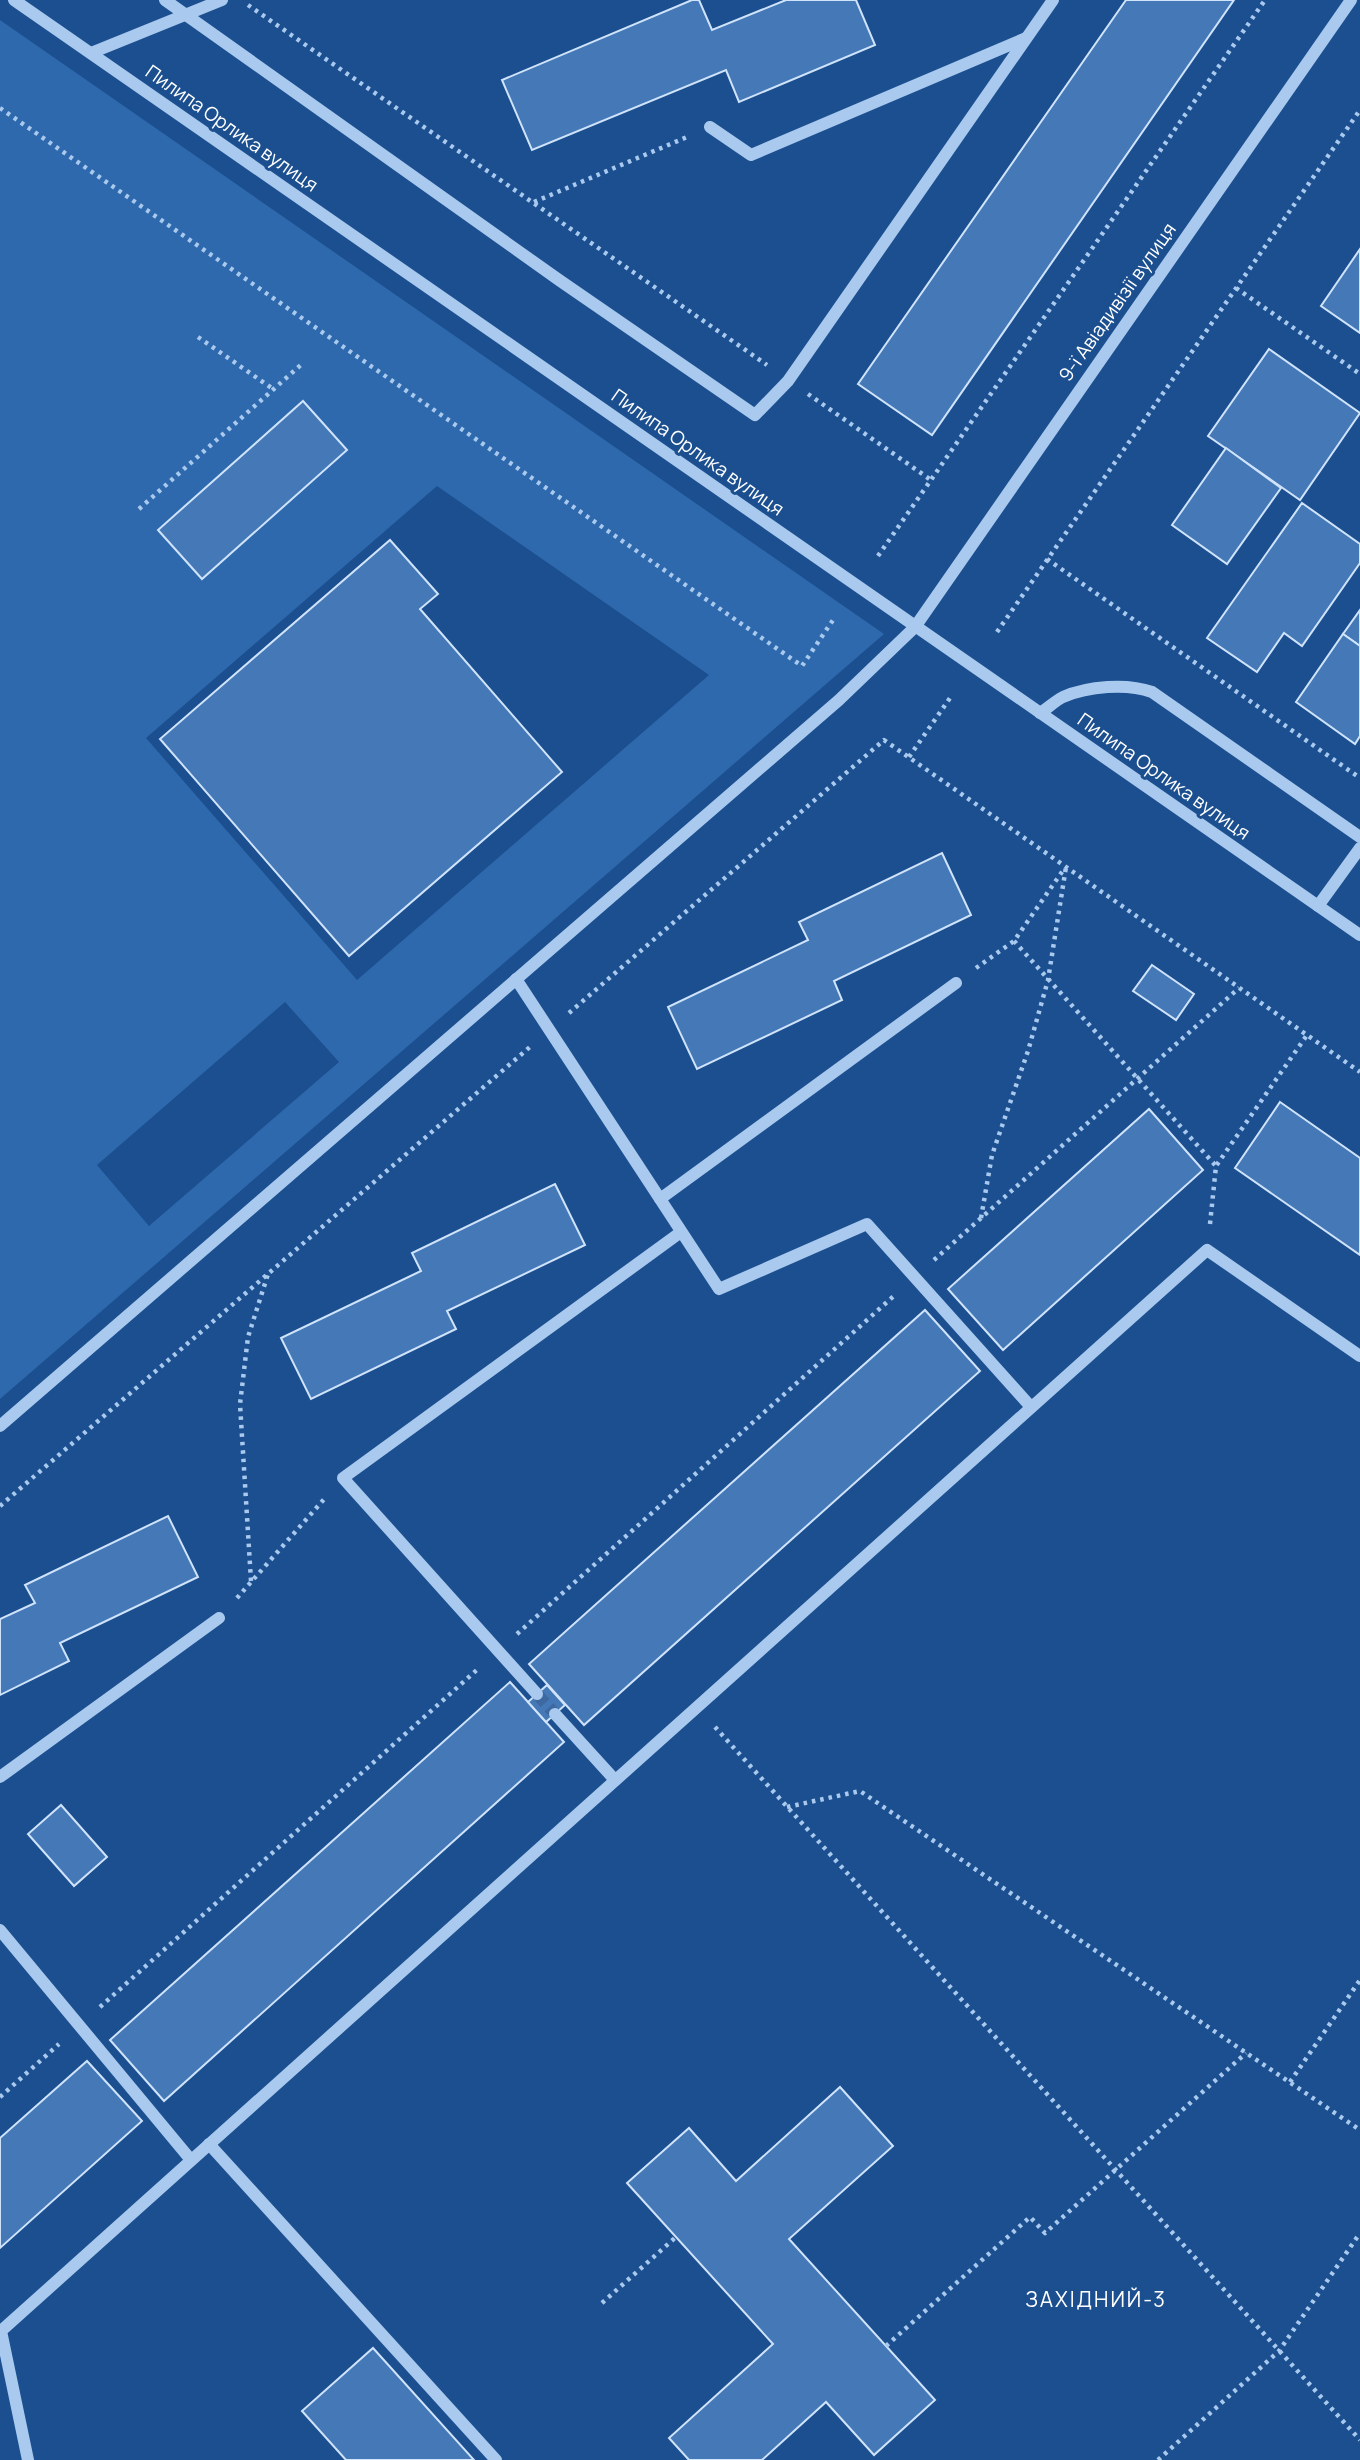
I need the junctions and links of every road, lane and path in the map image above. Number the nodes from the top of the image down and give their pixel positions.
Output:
1 (15, 0) edge
2 (164, 0) edge
3 (222, 0) edge
4 (241, 0) edge
5 (1053, 0) edge
6 (1265, 0) edge
7 (1351, 0) edge
8 (186, 15) junction
9 (1027, 38) junction
10 (91, 53) junction
11 (0, 108) edge
12 (1360, 110) edge
13 (710, 127) joint
14 (533, 203) junction
15 (1236, 288) junction
16 (198, 337) dead end
17 (303, 363) dead end
18 (1360, 374) edge
19 (788, 381) junction
20 (273, 390) junction
21 (931, 480) junction
22 (139, 509) dead end
23 (878, 556) dead end
24 (1046, 559) junction
25 (833, 620) dead end
26 (915, 627) junction
27 (997, 632) dead end
28 (950, 698) dead end
29 (1040, 713) junction
30 (909, 757) junction
31 (1360, 778) edge
32 (1360, 837) edge
33 (1360, 848) edge
34 (1066, 867) junction
35 (1318, 906) junction
36 (1360, 935) edge
37 (1014, 941) junction
38 (516, 979) junction
39 (1048, 980) junction
40 (956, 983) joint
41 (1239, 988) junction
42 (548, 1031) junction
43 (1307, 1035) junction
44 (1360, 1072) edge
45 (1137, 1079) junction
46 (1216, 1166) junction
47 (660, 1199) junction
48 (981, 1218) junction
49 (681, 1232) junction
50 (1207, 1250) junction
51 (269, 1273) junction
52 (915, 1277) junction
53 (1360, 1356) edge
54 (1031, 1407) junction
55 (0, 1426) edge
56 (343, 1478) junction
57 (0, 1506) edge
58 (251, 1581) junction
59 (219, 1618) joint
60 (498, 1651) junction
61 (537, 1694) tunnel mouth
62 (697, 1707) junction
63 (555, 1714) tunnel mouth
64 (0, 1777) edge
65 (615, 1780) junction
66 (787, 1807) junction
67 (0, 1930) edge
68 (1360, 1980) edge
69 (79, 2026) junction
70 (1246, 2053) junction
71 (1290, 2082) junction
72 (0, 2097) edge
73 (1360, 2130) edge
74 (209, 2144) junction
75 (191, 2161) junction
76 (1116, 2170) junction
77 (1360, 2233) edge
78 (676, 2237) dead end
79 (601, 2303) dead end
80 (886, 2346) dead end
81 (1279, 2351) junction
82 (1360, 2440) edge
83 (28, 2460) edge
84 (496, 2460) edge
85 (1158, 2460) edge

1 - 10 street, Пилипа Орлика вулиця
2 - 8 street
3 - 8 street
4 - 14 path
5 - 9 street
6 - 21 path
7 - 26 street, 9-ї Авіадивізії вулиця
8 - 10 street
8 - 19 street
9 - 13 street
9 - 19 street
10 - 26 street, Пилипа Орлика вулиця
11 - 25 path
12 - 15 path
13 - 14 path
14 - 19 path
15 - 18 path
15 - 24 path
16 - 20 path
17 - 20 path
19 - 21 path
20 - 22 path
21 - 23 path
24 - 27 path
24 - 31 path
26 - 29 street, Пилипа Орлика вулиця
26 - 38 street, 9-ї Авіадивізії вулиця
28 - 30 path
29 - 32 street
29 - 35 street, Пилипа Орлика вулиця
30 - 34 path
30 - 42 path
33 - 35 street
34 - 37 path
34 - 39 path
34 - 41 path
35 - 36 street, Пилипа Орлика вулиця
37 - 39 path
37 - 40 path
38 - 42 street
38 - 55 street, 9-ї Авіадивізії вулиця
39 - 45 path
39 - 48 path
40 - 47 street
41 - 43 path
41 - 45 path
42 - 47 street
42 - 51 path
43 - 44 path
43 - 46 path
45 - 46 path
45 - 48 path
46 - 50 path
47 - 49 street
48 - 52 path
49 - 52 street
49 - 56 street
50 - 53 street
50 - 54 street
51 - 57 path
51 - 58 path
52 - 54 street
52 - 60 path
54 - 62 street
56 - 58 path
56 - 60 street
58 - 59 path
59 - 64 street
60 - 61 street
60 - 69 path
62 - 65 street
62 - 66 path
63 - 65 street
65 - 74 street
66 - 70 path
66 - 76 path
67 - 69 street
68 - 71 path
69 - 72 path
69 - 75 street
70 - 71 path
70 - 76 path
71 - 73 path
74 - 75 street
74 - 84 street
75 - 83 street
76 - 80 path
76 - 81 path
77 - 81 path
78 - 79 path
81 - 82 path
81 - 85 path

